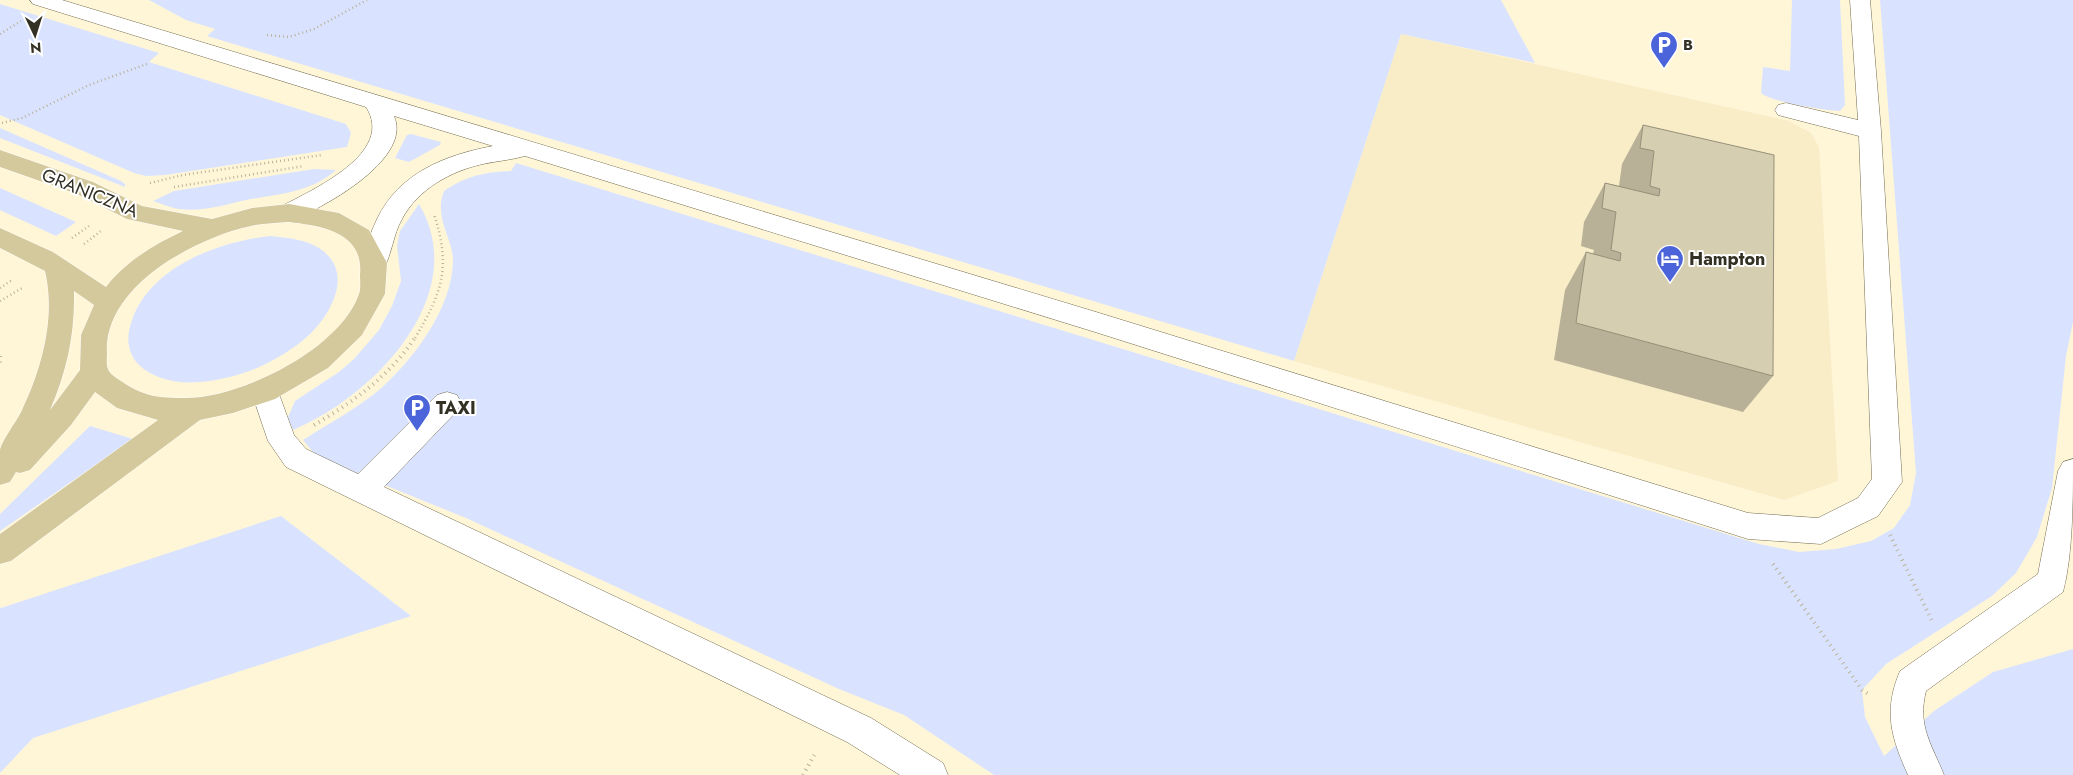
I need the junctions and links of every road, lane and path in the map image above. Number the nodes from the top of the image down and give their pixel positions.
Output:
1 (40, 0) edge
2 (367, 0) edge
3 (1860, 0) edge
4 (261, 35) dead end
5 (151, 62) dead end
6 (375, 103) junction
7 (1786, 110) dead end
8 (2, 123) dead end
9 (1870, 131) junction
10 (528, 150) junction
11 (331, 154) dead end
12 (0, 158) edge
13 (312, 165) dead end
14 (148, 183) dead end
15 (171, 187) dead end
16 (289, 213) junction
17 (92, 224) dead end
18 (212, 228) junction
19 (104, 230) dead end
20 (0, 237) edge
21 (70, 239) dead end
22 (84, 245) dead end
23 (374, 263) junction
24 (56, 265) junction
25 (32, 282) dead end
26 (0, 286) edge
27 (0, 294) edge
28 (0, 301) edge
29 (109, 302) junction
30 (0, 356) edge
31 (0, 366) edge
32 (94, 372) junction
33 (265, 391) junction
34 (446, 404) dead end
35 (194, 410) junction
36 (2073, 471) edge
37 (0, 473) edge
38 (0, 480) edge
39 (362, 490) junction
40 (1868, 507) junction
41 (1748, 526) junction
42 (0, 551) edge
43 (1950, 656) junction
44 (1906, 725) junction
45 (931, 775) edge
46 (1927, 775) edge

1 - 6 lane
2 - 4 path
3 - 9 lane
5 - 8 path
6 - 10 lane
6 - 16 lane
7 - 9 lane
9 - 40 lane
10 - 23 lane
10 - 41 lane
11 - 14 path
12 - 18 main road, GRANICZNA
13 - 15 path
16 - 18 main road
16 - 23 main road
17 - 21 path
18 - 29 main road
19 - 22 path
20 - 24 main road
23 - 33 main road
24 - 29 main road
24 - 37 main road
25 - 28 path
26 - 27 path
29 - 32 main road
30 - 31 path
32 - 35 main road
32 - 38 main road
33 - 35 main road
33 - 39 lane
34 - 39 lane
35 - 42 main road
36 - 43 lane
39 - 45 lane
40 - 41 lane
40 - 43 path
41 - 44 path
43 - 44 lane
44 - 46 lane

